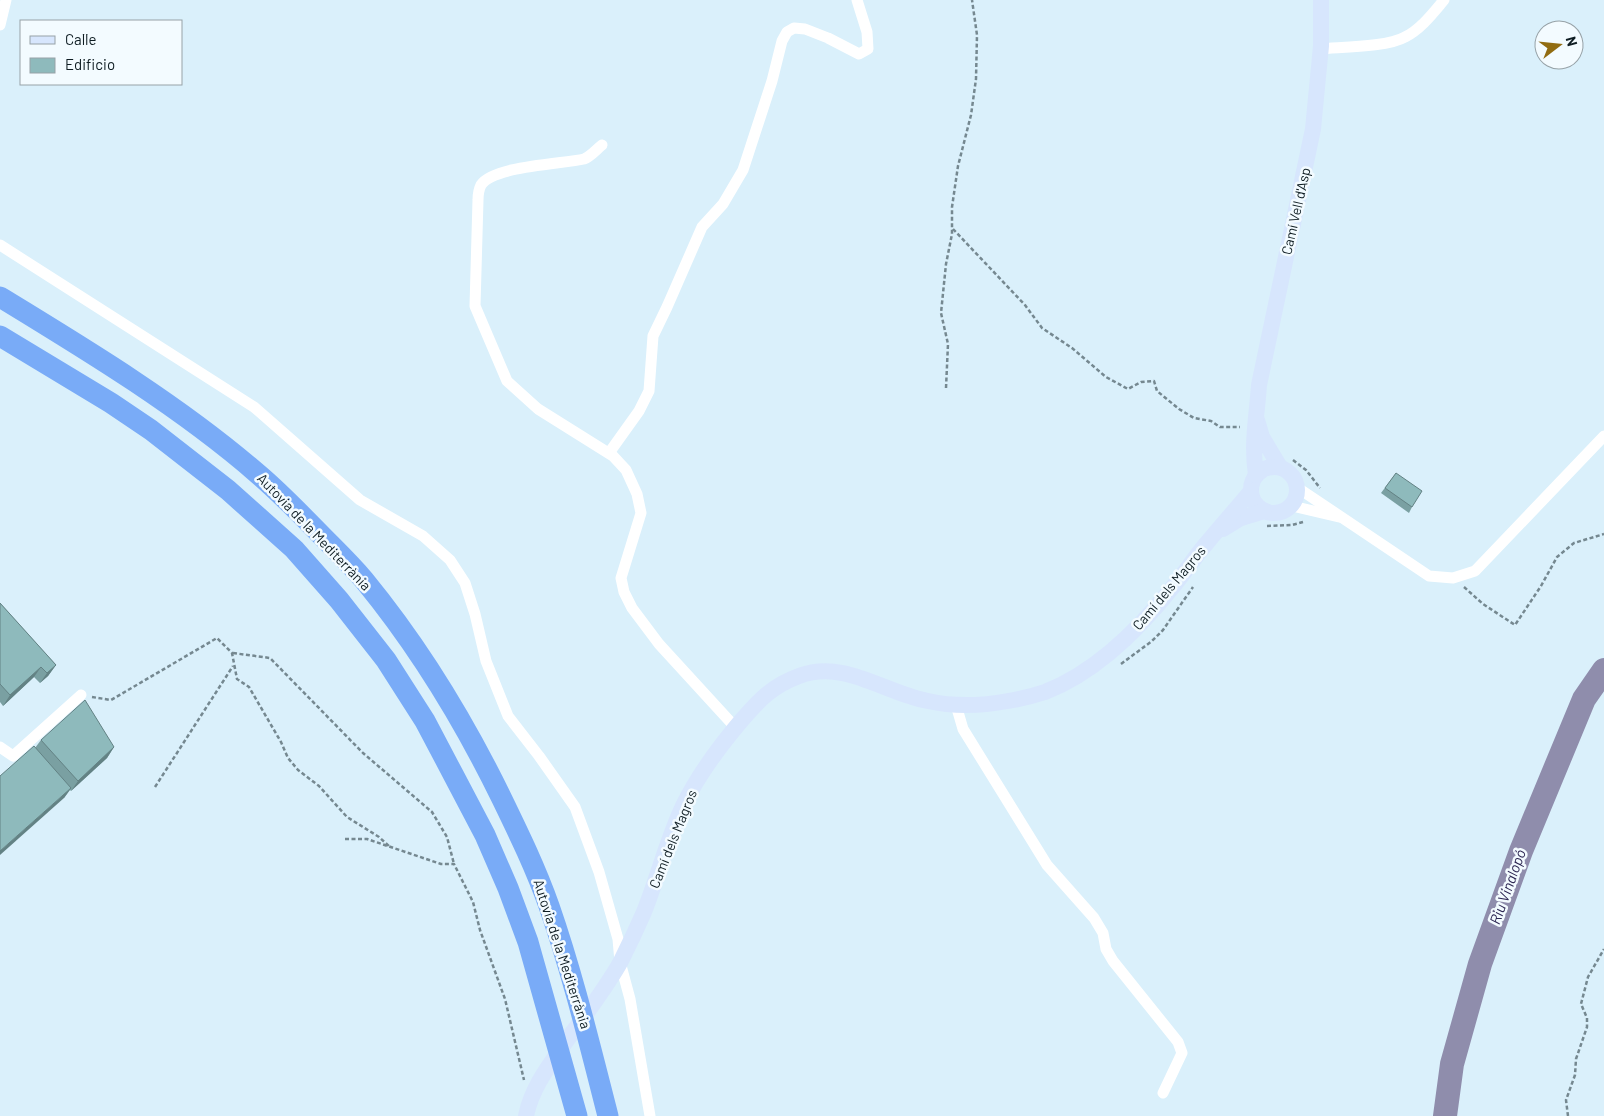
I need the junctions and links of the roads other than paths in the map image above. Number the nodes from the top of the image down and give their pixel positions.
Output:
1 (6, 0) edge
2 (857, 0) edge
3 (1321, 0) edge
4 (1444, 0) edge
5 (0, 25) edge
6 (1320, 50) junction
7 (602, 145) dead end
8 (0, 246) edge
9 (0, 297) edge
10 (0, 336) edge
11 (1256, 423) junction
12 (1604, 436) edge
13 (609, 453) junction
14 (1284, 462) junction
15 (1256, 474) junction
16 (1298, 488) junction
17 (1251, 491) junction
18 (1292, 506) junction
19 (1319, 508) junction
20 (1263, 518) junction
21 (1218, 531) junction
22 (81, 695) road end
23 (956, 705) junction
24 (735, 727) junction
25 (0, 747) edge
26 (620, 962) junction
27 (1163, 1093) dead end
28 (527, 1109) edge
29 (576, 1116) edge
30 (608, 1116) edge
31 (650, 1116) edge

1 - 5 street
2 - 13 street
3 - 6 street, Camí Vell d'Asp
4 - 6 street
6 - 11 street, Camí Vell d'Asp
7 - 13 street
8 - 26 street
9 - 30 highway, Autovia de la Mediterrània
10 - 29 highway, Autovia de la Mediterrània
11 - 14 street, Camí Vell d'Asp
11 - 15 street, Camí Vell d'Asp
12 - 19 street
13 - 24 street
14 - 15 street
14 - 16 street
15 - 17 street
16 - 18 street
16 - 19 street
17 - 20 street
17 - 21 street, Camí dels Magros
18 - 19 street
18 - 20 street
20 - 21 street, Camí dels Magros
21 - 23 street, Camí dels Magros
22 - 25 street
23 - 24 street, Camí dels Magros
23 - 27 street
24 - 26 street, Camí dels Magros
26 - 28 street, Camí dels Magros
26 - 31 street

